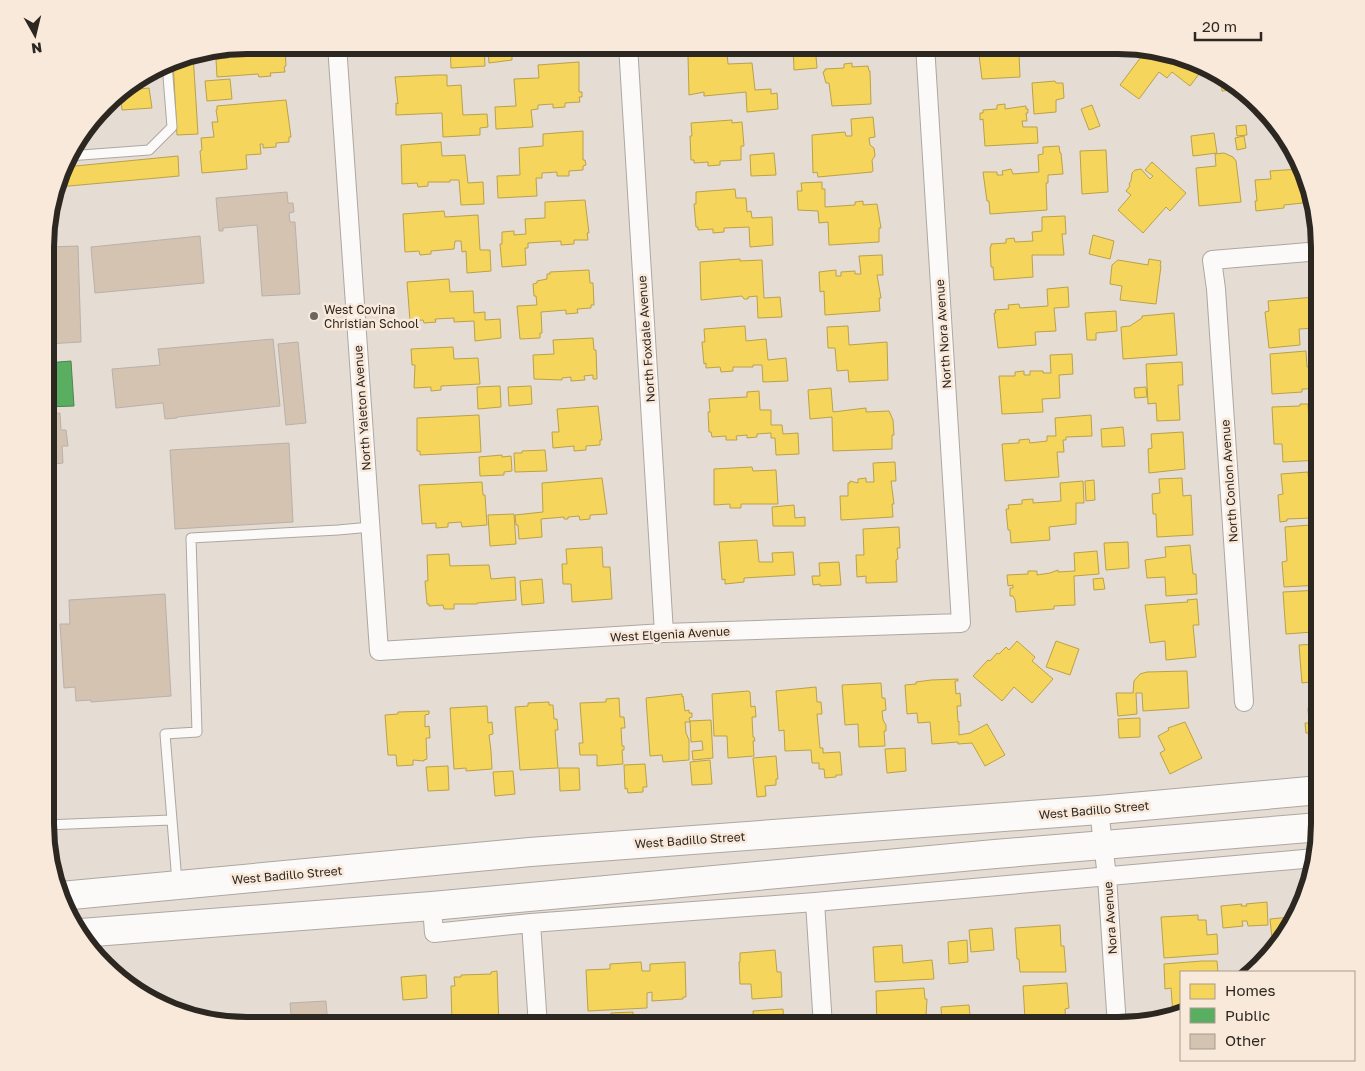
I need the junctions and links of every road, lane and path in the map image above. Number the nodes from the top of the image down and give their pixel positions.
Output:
1 (338, 54) edge
2 (629, 54) edge
3 (926, 54) edge
4 (168, 70) edge
5 (77, 155) edge
6 (1311, 252) edge
7 (371, 527) junction
8 (962, 623) joint
9 (664, 633) junction
10 (379, 651) joint
11 (1244, 702) dead end
12 (1311, 791) edge
13 (1099, 810) junction
14 (171, 820) junction
15 (54, 825) edge
16 (1311, 828) edge
17 (1103, 845) junction
18 (1309, 859) edge
19 (1107, 877) junction
20 (177, 885) junction
21 (67, 895) edge
22 (815, 902) junction
23 (432, 906) junction
24 (531, 923) junction
25 (86, 933) edge
26 (537, 1017) edge
27 (822, 1017) edge
28 (1116, 1017) edge

1 - 7 street, North Yaleton Avenue
2 - 9 street, North Foxdale Avenue
3 - 8 street, North Nora Avenue
4 - 5 lane
6 - 11 street, North Conlon Avenue
7 - 10 street, North Yaleton Avenue
7 - 14 lane
8 - 9 street, West Elgenia Avenue
9 - 10 street, West Elgenia Avenue
12 - 13 main road, West Badillo Street
13 - 17 street, Nora Avenue
13 - 20 main road, West Badillo Street
14 - 15 lane
14 - 20 lane
16 - 17 main road
17 - 19 street, Nora Avenue
17 - 23 main road
18 - 19 street
19 - 22 street
19 - 28 street, Nora Avenue
20 - 21 main road, West Badillo Street
22 - 24 street
22 - 27 street
23 - 24 street
23 - 25 main road
24 - 26 street

